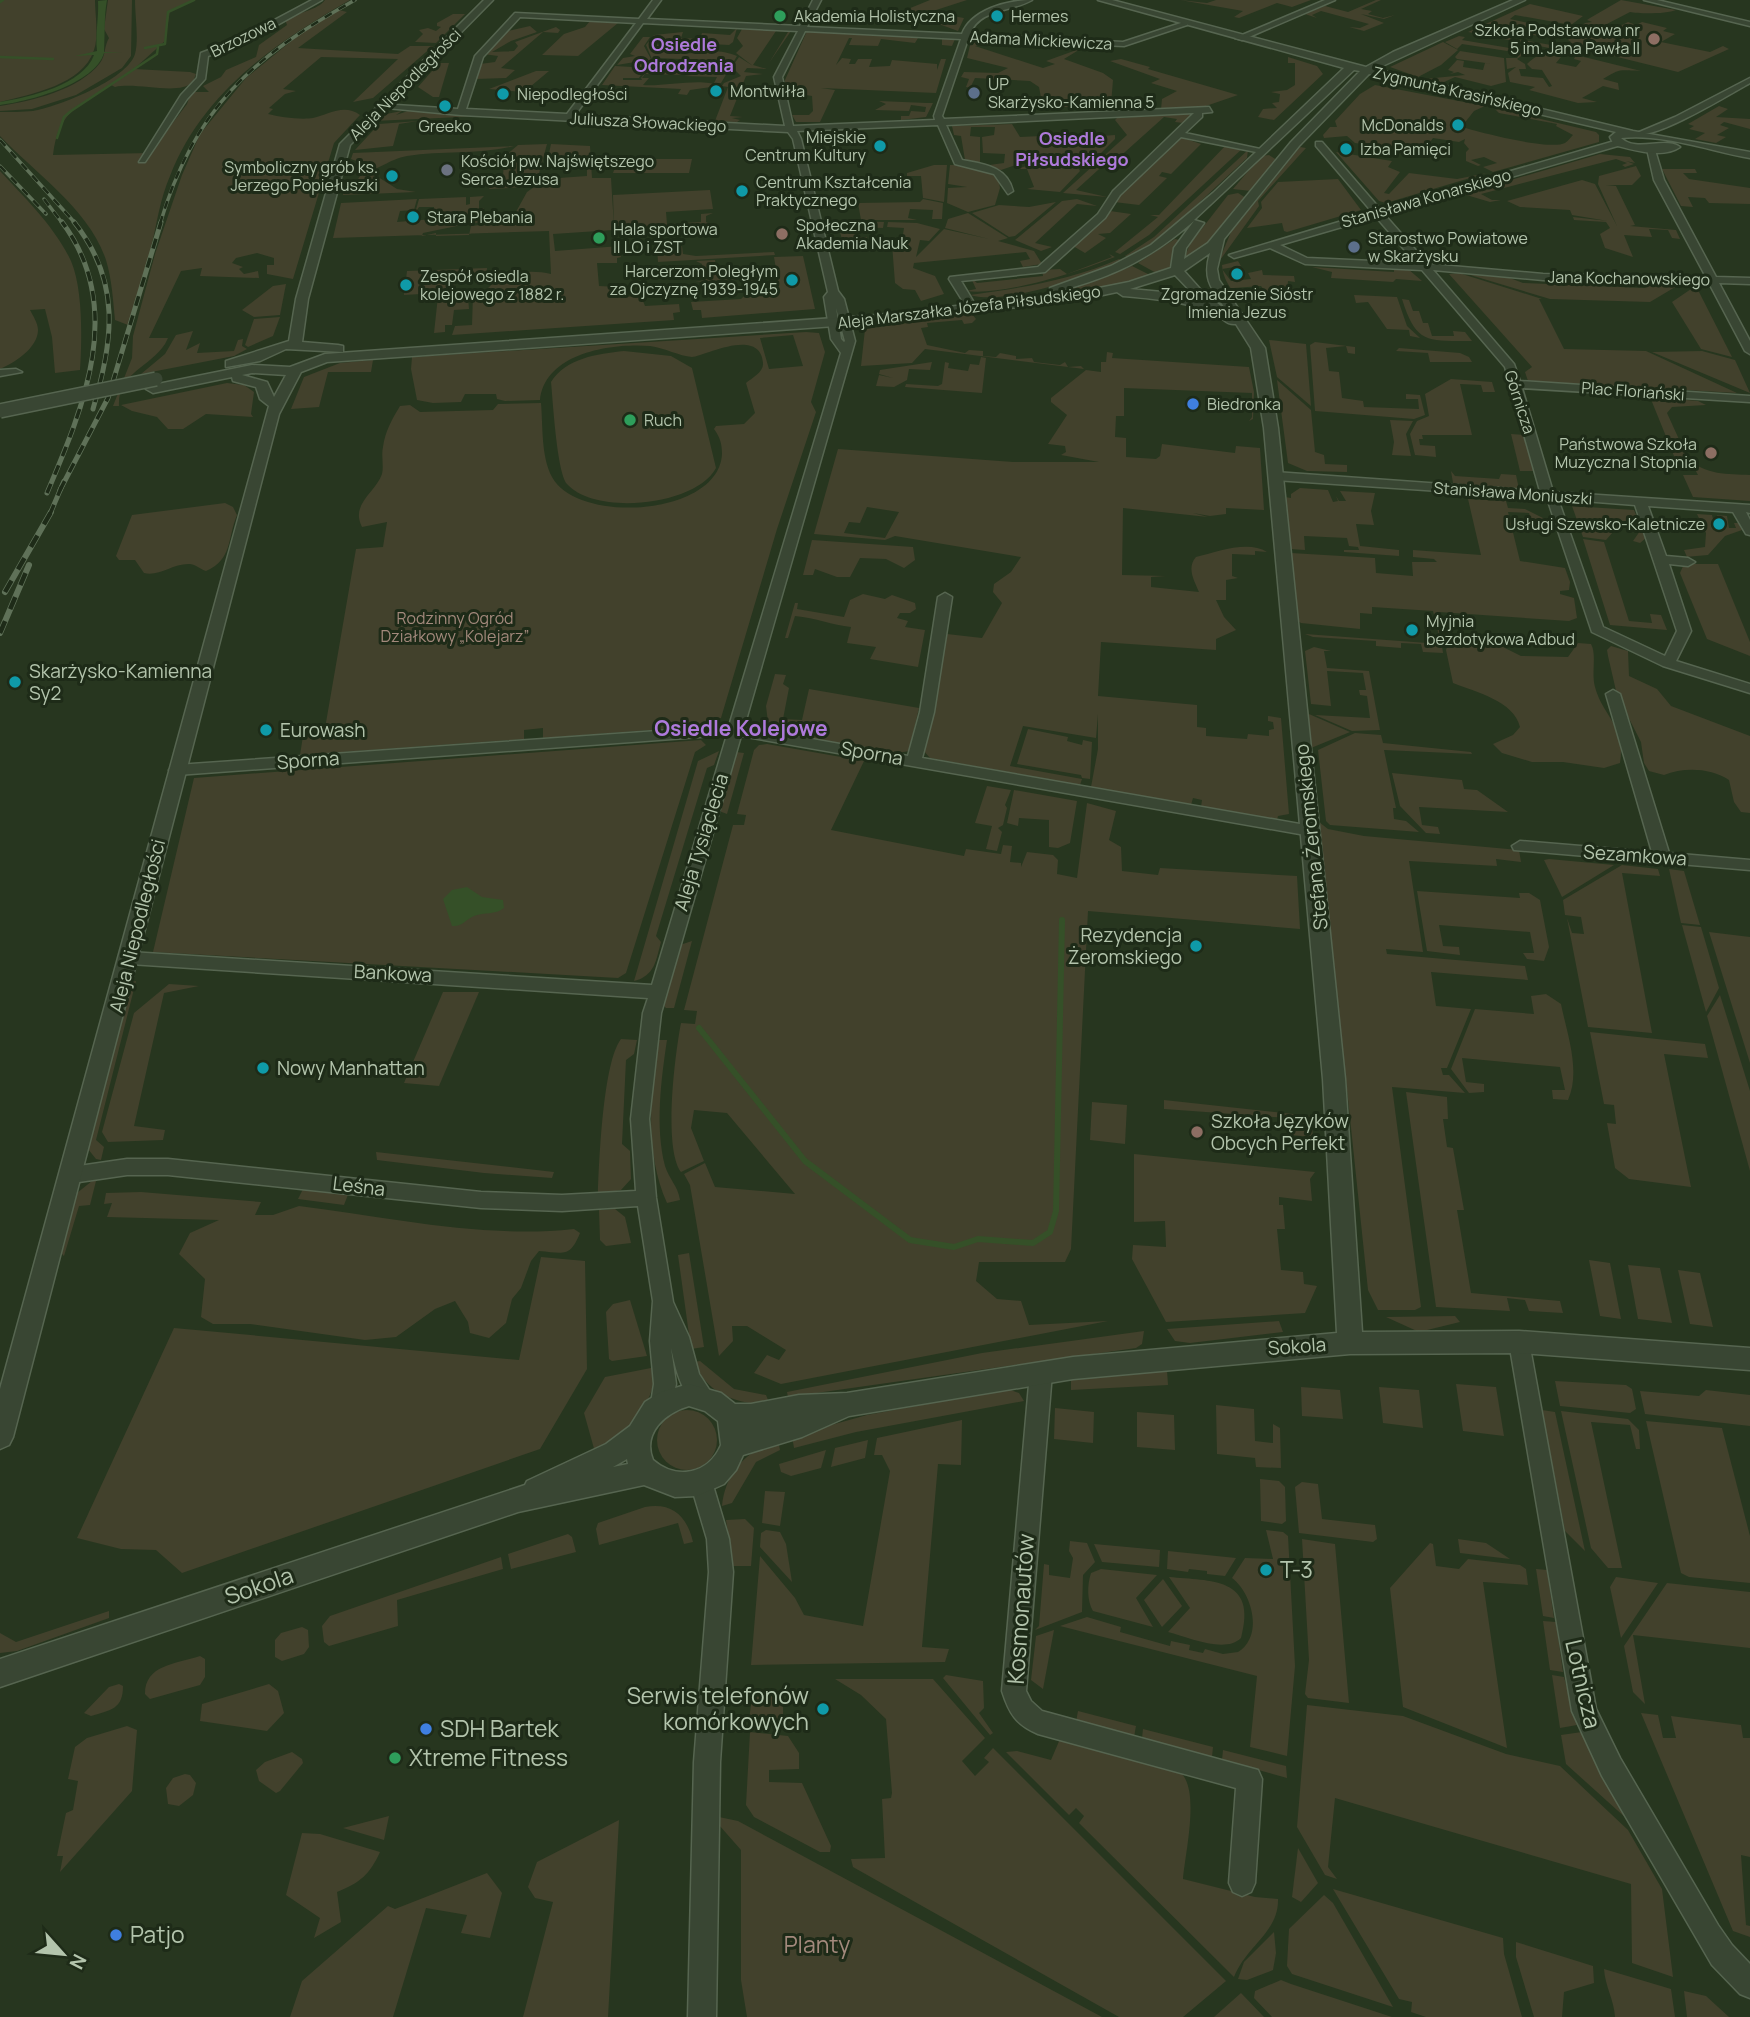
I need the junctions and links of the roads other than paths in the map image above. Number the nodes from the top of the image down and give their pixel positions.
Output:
1 (318, 0) edge
2 (489, 0) edge
3 (657, 0) edge
4 (817, 0) edge
5 (1028, 0) edge
6 (1102, 0) edge
7 (1331, 0) edge
8 (1503, 0) edge
9 (1521, 0) edge
10 (1648, 0) edge
11 (641, 21) junction
12 (1184, 23) junction
13 (1750, 24) edge
14 (802, 29) junction
15 (965, 36) junction
16 (1239, 38) junction
17 (1349, 68) junction
18 (1365, 72) junction
19 (1750, 80) edge
20 (1393, 81) junction
21 (1350, 85) junction
22 (380, 107) junction
23 (1197, 110) junction
24 (1209, 110) dead end
25 (461, 112) junction
26 (569, 117) junction
27 (1678, 119) junction
28 (941, 122) junction
29 (790, 129) junction
30 (1628, 132) junction
31 (1641, 133) junction
32 (1179, 134) junction
33 (1616, 140) junction
34 (1319, 144) dead end
35 (1657, 144) junction
36 (1632, 148) junction
37 (1261, 150) junction
38 (1748, 155) edge
39 (1287, 156) junction
40 (142, 160) dead end
41 (1659, 180) junction
42 (1008, 191) dead end
43 (1219, 193) junction
44 (1254, 196) junction
45 (1376, 213) junction
46 (1219, 239) junction
47 (1270, 244) junction
48 (1234, 255) dead end
49 (1425, 267) junction
50 (1177, 270) junction
51 (1712, 279) junction
52 (1750, 281) edge
53 (1108, 291) junction
54 (302, 299) junction
55 (968, 301) junction
56 (1223, 314) junction
57 (839, 318) junction
58 (1251, 335) junction
59 (295, 345) junction
60 (275, 347) junction
61 (1750, 351) edge
62 (314, 355) junction
63 (256, 364) junction
64 (295, 370) junction
65 (16, 372) dead end
66 (275, 372) junction
67 (0, 373) edge
68 (211, 377) junction
69 (155, 384) junction
70 (1517, 384) junction
71 (1750, 399) edge
72 (272, 408) junction
73 (0, 411) edge
74 (0, 421) edge
75 (1275, 476) junction
76 (1548, 496) junction
77 (1640, 502) junction
78 (1743, 509) edge
79 (1750, 531) edge
80 (1661, 560) junction
81 (1688, 562) dead end
82 (945, 597) dead end
83 (1668, 663) junction
84 (1750, 689) edge
85 (1613, 694) dead end
86 (734, 730) junction
87 (914, 760) junction
88 (177, 770) junction
89 (1311, 831) junction
90 (1520, 846) dead end
91 (1662, 857) junction
92 (1750, 865) edge
93 (130, 958) junction
94 (657, 992) junction
95 (72, 1175) junction
96 (646, 1198) junction
97 (663, 1301) junction
98 (1519, 1342) junction
99 (1350, 1343) junction
100 (1750, 1360) edge
101 (1041, 1373) junction
102 (703, 1397) junction
103 (662, 1403) junction
104 (847, 1405) junction
105 (729, 1415) junction
106 (637, 1435) junction
107 (0, 1437) edge
108 (734, 1446) junction
109 (648, 1472) junction
110 (701, 1482) junction
111 (518, 1499) junction
112 (0, 1673) edge
113 (1242, 1883) dead end
114 (1750, 1984) edge
115 (702, 2017) edge

1 - 40 street, Brzozowa
2 - 22 street, Aleja Niepodległości
3 - 11 street
4 - 14 street, Aleja Tysiąclecia
5 - 15 street
6 - 12 street, Zygmunta Krasińskiego
7 - 16 street
8 - 17 street, Aleja Marszałka Józefa Piłsudskiego
9 - 18 street, Aleja Marszałka Józefa Piłsudskiego
10 - 13 street
11 - 14 street, Adama Mickiewicza
11 - 25 street, Adama Mickiewicza
11 - 26 street
12 - 15 street, Adama Mickiewicza
12 - 16 street, Zygmunta Krasińskiego
14 - 15 street, Adama Mickiewicza
14 - 29 street, Aleja Tysiąclecia
15 - 28 street
16 - 17 street, Zygmunta Krasińskiego
17 - 18 street, Zygmunta Krasińskiego
17 - 37 street, Aleja Marszałka Józefa Piłsudskiego
18 - 20 street, Zygmunta Krasińskiego
18 - 21 street, Aleja Marszałka Józefa Piłsudskiego
18 - 30 street, Zygmunta Krasińskiego
19 - 27 street
20 - 21 street
20 - 33 street, Zygmunta Krasińskiego
21 - 39 street, Aleja Marszałka Józefa Piłsudskiego
22 - 25 street, Juliusza Słowackiego
22 - 54 street, Aleja Niepodległości
23 - 24 street, Juliusza Słowackiego
23 - 28 street, Juliusza Słowackiego
23 - 32 street
25 - 26 street, Juliusza Słowackiego
26 - 29 street, Juliusza Słowackiego
27 - 31 street
27 - 35 street
28 - 29 street, Juliusza Słowackiego
28 - 42 street
29 - 57 street, Aleja Tysiąclecia
30 - 31 street, Zygmunta Krasińskiego
30 - 33 street
31 - 35 street, Zygmunta Krasińskiego
32 - 37 street
32 - 55 street
33 - 36 street, Zygmunta Krasińskiego
33 - 45 street, Stanisława Konarskiego
34 - 45 street, Górnicza
35 - 36 street, Zygmunta Krasińskiego
35 - 38 street
35 - 41 street
36 - 41 street
37 - 39 street
37 - 43 street, Aleja Marszałka Józefa Piłsudskiego
39 - 44 street, Aleja Marszałka Józefa Piłsudskiego
41 - 51 street
43 - 44 street
43 - 50 street
43 - 55 street, Aleja Marszałka Józefa Piłsudskiego
44 - 46 street, Aleja Marszałka Józefa Piłsudskiego
45 - 47 street, Stanisława Konarskiego
45 - 49 street, Górnicza
46 - 50 street, Aleja Marszałka Józefa Piłsudskiego
46 - 58 street, Stefana Żeromskiego
47 - 48 street, Stanisława Konarskiego
47 - 49 street, Jana Kochanowskiego
49 - 51 street, Jana Kochanowskiego
49 - 70 street, Górnicza
50 - 53 street, Aleja Marszałka Józefa Piłsudskiego
50 - 56 street
51 - 52 street, Jana Kochanowskiego
51 - 61 street
53 - 56 street
53 - 57 street, Aleja Marszałka Józefa Piłsudskiego
54 - 59 street, Aleja Niepodległości
54 - 60 street, Aleja Niepodległości
55 - 57 street, Aleja Marszałka Józefa Piłsudskiego
56 - 58 street
57 - 62 street, Aleja Marszałka Józefa Piłsudskiego
57 - 86 street, Aleja Tysiąclecia
58 - 75 street, Stefana Żeromskiego
59 - 60 street
59 - 62 street
60 - 63 street
62 - 64 street
63 - 66 street
63 - 68 street
63 - 69 street
64 - 66 street
64 - 72 street, Aleja Niepodległości
65 - 67 street
66 - 72 street, Aleja Niepodległości
68 - 69 street
68 - 72 street
69 - 73 street, bridge
69 - 74 street
70 - 71 street, Plac Floriański
70 - 76 street, Górnicza
72 - 88 street, Aleja Niepodległości
75 - 76 street, Stanisława Moniuszki
75 - 89 street, Stefana Żeromskiego
76 - 77 street, Stanisława Moniuszki
76 - 83 street, Górnicza
77 - 78 street, Stanisława Moniuszki
77 - 80 street
78 - 79 street
80 - 81 street
80 - 83 street
82 - 87 street
83 - 84 street
85 - 91 street
86 - 87 street, Sporna
86 - 88 street, Sporna
86 - 94 street, Aleja Tysiąclecia
87 - 89 street, Sporna
88 - 93 street, Aleja Niepodległości
89 - 99 street, Stefana Żeromskiego
90 - 91 street, Sezamkowa
91 - 92 street, Sezamkowa
93 - 94 street, Bankowa
93 - 95 street, Aleja Niepodległości
94 - 96 street, Aleja Tysiąclecia
95 - 96 street, Leśna
95 - 107 street, Aleja Niepodległości
96 - 97 street, Aleja Tysiąclecia
97 - 102 street, Aleja Tysiąclecia
97 - 103 street, Aleja Tysiąclecia
98 - 99 street, Sokola
98 - 100 street, Sokola
98 - 114 street, Lotnicza
99 - 101 street, Sokola
101 - 104 street, Sokola
101 - 113 street, Kosmonautów
102 - 103 street
102 - 105 street
103 - 106 street
104 - 105 street, Sokola
104 - 108 street, Sokola
105 - 108 street
106 - 109 street
106 - 111 street, Sokola
108 - 110 street
109 - 110 street
109 - 111 street, Sokola
110 - 115 street
111 - 112 street, Sokola

